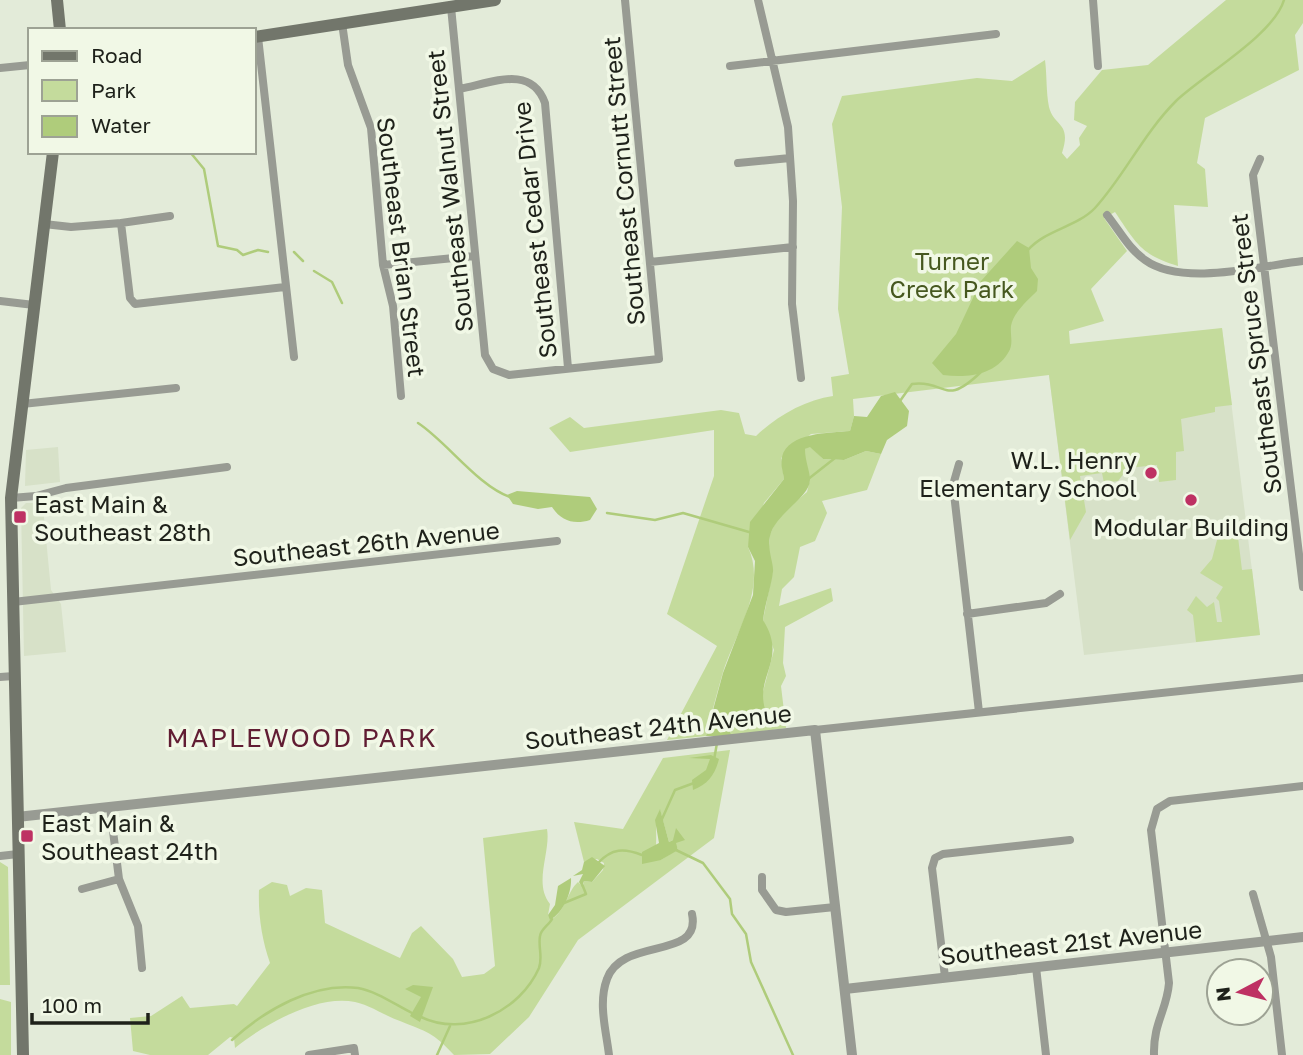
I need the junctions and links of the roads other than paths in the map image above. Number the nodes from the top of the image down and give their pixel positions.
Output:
1 (57, 0) edge
2 (495, 0) edge
3 (625, 0) edge
4 (758, 0) edge
5 (1093, 0) edge
6 (451, 7) junction
7 (342, 23) junction
8 (60, 28) edge
9 (996, 34) dead end
10 (256, 37) edge
11 (773, 59) junction
12 (28, 65) edge
13 (730, 66) dead end
14 (1098, 66) dead end
15 (0, 68) edge
16 (459, 89) junction
17 (53, 154) edge
18 (790, 158) junction
19 (1259, 159) dead end
20 (737, 163) dead end
21 (1107, 215) dead end
22 (170, 216) dead end
23 (121, 223) junction
24 (44, 224) junction
25 (793, 247) junction
26 (474, 256) junction
27 (1303, 261) edge
28 (650, 262) junction
29 (383, 265) junction
30 (1263, 266) junction
31 (285, 287) junction
32 (0, 301) edge
33 (34, 305) junction
34 (294, 357) dead end
35 (568, 368) junction
36 (801, 378) dead end
37 (176, 388) dead end
38 (401, 396) dead end
39 (22, 404) junction
40 (959, 464) dead end
41 (227, 467) dead end
42 (5, 499) edge
43 (556, 541) dead end
44 (1303, 587) edge
45 (1060, 594) dead end
46 (13, 602) junction
47 (967, 614) junction
48 (14, 676) junction
49 (0, 677) edge
50 (1303, 678) edge
51 (979, 712) junction
52 (815, 730) junction
53 (1303, 786) edge
54 (110, 807) junction
55 (17, 817) junction
56 (1070, 839) dead end
57 (18, 854) junction
58 (0, 856) edge
59 (762, 877) dead end
60 (118, 879) junction
61 (82, 889) dead end
62 (1253, 894) dead end
63 (835, 907) junction
64 (692, 914) dead end
65 (1303, 937) edge
66 (1267, 941) junction
67 (1167, 953) junction
68 (1037, 967) junction
69 (142, 968) dead end
70 (945, 977) junction
71 (845, 989) junction
72 (355, 1051) edge
73 (23, 1055) edge
74 (309, 1055) edge
75 (609, 1055) edge
76 (852, 1055) edge
77 (1046, 1055) edge
78 (1154, 1055) edge
79 (1282, 1055) edge

1 - 8 main road
2 - 6 main road
3 - 28 street, Southeast Cornutt Street
4 - 11 street
5 - 14 street
6 - 7 main road
6 - 16 street, Southeast Walnut Street
7 - 10 main road
7 - 29 street, Southeast Brian Street
9 - 11 street
10 - 31 street
11 - 13 street
11 - 18 street
12 - 15 street
16 - 26 street, Southeast Walnut Street
16 - 35 street, Southeast Cedar Drive
17 - 24 main road
18 - 20 street
18 - 25 street
19 - 30 street, Southeast Spruce Street
21 - 30 street
22 - 23 street
23 - 24 street
23 - 31 street
24 - 33 main road
25 - 28 street
25 - 36 street
26 - 29 street
26 - 35 street, Southeast Walnut Street
27 - 30 street
28 - 35 street, Southeast Cornutt Street
29 - 38 street, Southeast Brian Street
30 - 44 street, Southeast Spruce Street
31 - 34 street
32 - 33 street
33 - 39 main road
37 - 39 street
39 - 42 main road
40 - 47 street
41 - 42 street
42 - 46 main road
43 - 46 street, Southeast 26th Avenue
45 - 47 street
46 - 48 main road
47 - 51 street
48 - 49 street
48 - 55 main road
50 - 51 street, Southeast 24th Avenue
51 - 52 street, Southeast 24th Avenue
52 - 54 street, Southeast 24th Avenue
52 - 63 street
53 - 67 street
54 - 55 street, Southeast 24th Avenue
54 - 60 street
55 - 57 main road
56 - 70 street
57 - 58 street
57 - 73 main road
59 - 63 street
60 - 61 street
60 - 69 street
62 - 66 street
63 - 71 street
64 - 75 street
65 - 66 street, Southeast 21st Avenue
66 - 67 street, Southeast 21st Avenue
66 - 79 street
67 - 68 street, Southeast 21st Avenue
67 - 78 street
68 - 70 street, Southeast 21st Avenue
68 - 77 street
70 - 71 street, Southeast 21st Avenue
71 - 76 street
72 - 74 street

